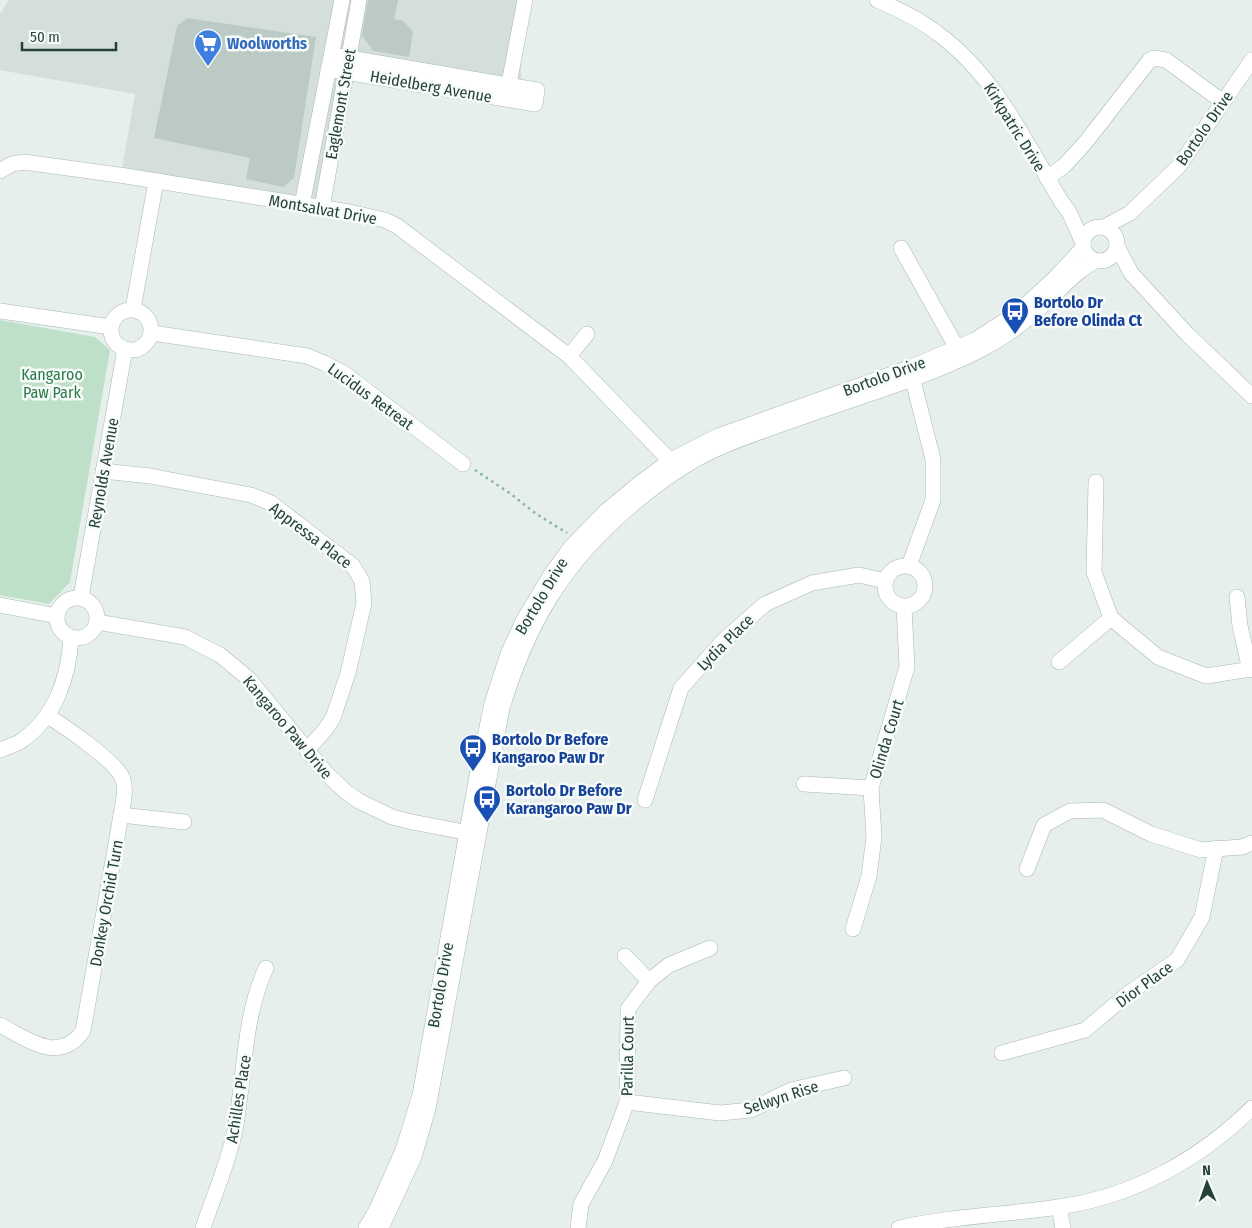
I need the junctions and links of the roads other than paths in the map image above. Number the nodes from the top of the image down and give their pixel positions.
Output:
1 (342, 0) edge
2 (359, 0) edge
3 (525, 0) edge
4 (877, 0) edge
5 (1252, 60) edge
6 (330, 62) junction
7 (347, 64) junction
8 (508, 93) junction
9 (536, 97) dead end
10 (1223, 102) junction
11 (0, 172) edge
12 (1047, 178) junction
13 (156, 181) junction
14 (302, 205) junction
15 (322, 208) junction
16 (1070, 212) junction
17 (1130, 213) junction
18 (1102, 227) junction
19 (1118, 245) junction
20 (1083, 246) junction
21 (901, 248) dead end
22 (1100, 261) junction
23 (1131, 273) junction
24 (133, 309) junction
25 (0, 311) edge
26 (111, 327) junction
27 (152, 333) junction
28 (587, 334) dead end
29 (125, 350) junction
30 (960, 353) junction
31 (569, 356) junction
32 (911, 373) junction
33 (1252, 396) edge
34 (462, 464) road end
35 (674, 465) junction
36 (103, 471) junction
37 (1096, 482) dead end
38 (909, 566) junction
39 (885, 581) junction
40 (81, 597) junction
41 (1237, 597) dead end
42 (0, 605) edge
43 (904, 607) junction
44 (57, 616) junction
45 (1111, 618) junction
46 (98, 622) junction
47 (71, 637) junction
48 (1059, 662) dead end
49 (1251, 670) edge
50 (48, 716) junction
51 (0, 750) edge
52 (307, 750) junction
53 (804, 784) dead end
54 (871, 788) junction
55 (646, 800) dead end
56 (121, 815) junction
57 (184, 822) dead end
58 (473, 833) junction
59 (1252, 844) edge
60 (1216, 848) junction
61 (1027, 869) dead end
62 (853, 929) dead end
63 (710, 948) dead end
64 (624, 956) dead end
65 (266, 968) dead end
66 (649, 981) junction
67 (0, 1025) edge
68 (1002, 1053) dead end
69 (844, 1078) dead end
70 (628, 1102) junction
71 (1252, 1108) edge
72 (1059, 1207) junction
73 (203, 1228) edge
74 (366, 1228) edge
75 (381, 1228) edge
76 (578, 1228) edge
77 (899, 1228) edge
78 (1063, 1228) edge

1 - 6 street, Eaglemont Street
2 - 7 street, Eaglemont Street
3 - 8 street
4 - 12 street, Kirkpatric Drive
5 - 10 street, Bortolo Drive
6 - 7 street, Heidelberg Avenue
6 - 14 street, Eaglemont Street
7 - 8 street, Heidelberg Avenue
7 - 15 street, Eaglemont Street
8 - 9 street, Heidelberg Avenue
10 - 12 street
10 - 17 street, Bortolo Drive
11 - 13 street, Montsalvat Drive
12 - 16 street, Kirkpatric Drive
13 - 14 street, Montsalvat Drive
13 - 24 street
14 - 15 street, Montsalvat Drive
15 - 31 street, Montsalvat Drive
16 - 18 street
16 - 20 street, Kirkpatric Drive
17 - 18 street, Bortolo Drive
17 - 19 street, Bortolo Drive
18 - 19 street
18 - 20 street
19 - 22 street
19 - 23 street
20 - 22 street
20 - 30 street, Bortolo Drive
21 - 30 street
22 - 23 street
22 - 30 street, Bortolo Drive
23 - 33 street
24 - 26 street
24 - 27 street
25 - 26 street
26 - 29 street
27 - 29 street
27 - 34 street, Lucidus Retreat
28 - 31 street
29 - 36 street, Reynolds Avenue
30 - 32 street, Bortolo Drive
31 - 35 street, Montsalvat Drive
32 - 35 street, Bortolo Drive
32 - 38 street
35 - 58 street, Bortolo Drive
36 - 40 street, Reynolds Avenue
36 - 52 street, Appressa Place
37 - 45 street
38 - 39 street
38 - 43 street
39 - 43 street
39 - 55 street, Lydia Place
40 - 44 street
40 - 46 street
41 - 49 street
42 - 44 street
43 - 54 street, Olinda Court
44 - 47 street
45 - 48 street
45 - 49 street
46 - 47 street
46 - 52 street, Kangaroo Paw Drive
47 - 50 street
50 - 51 street
50 - 56 street, Donkey Orchid Turn
52 - 58 street, Kangaroo Paw Drive
53 - 54 street
54 - 62 street, Olinda Court
56 - 57 street
56 - 67 street, Donkey Orchid Turn
58 - 74 street, Bortolo Drive
58 - 75 street, Bortolo Drive
59 - 60 street
60 - 61 street
60 - 68 street, Dior Place
63 - 66 street, Parilla Court
64 - 66 street
65 - 73 street, Achilles Place
66 - 70 street, Parilla Court
69 - 70 street, Selwyn Rise
70 - 76 street, Parilla Court
71 - 72 street
72 - 77 street
72 - 78 street

